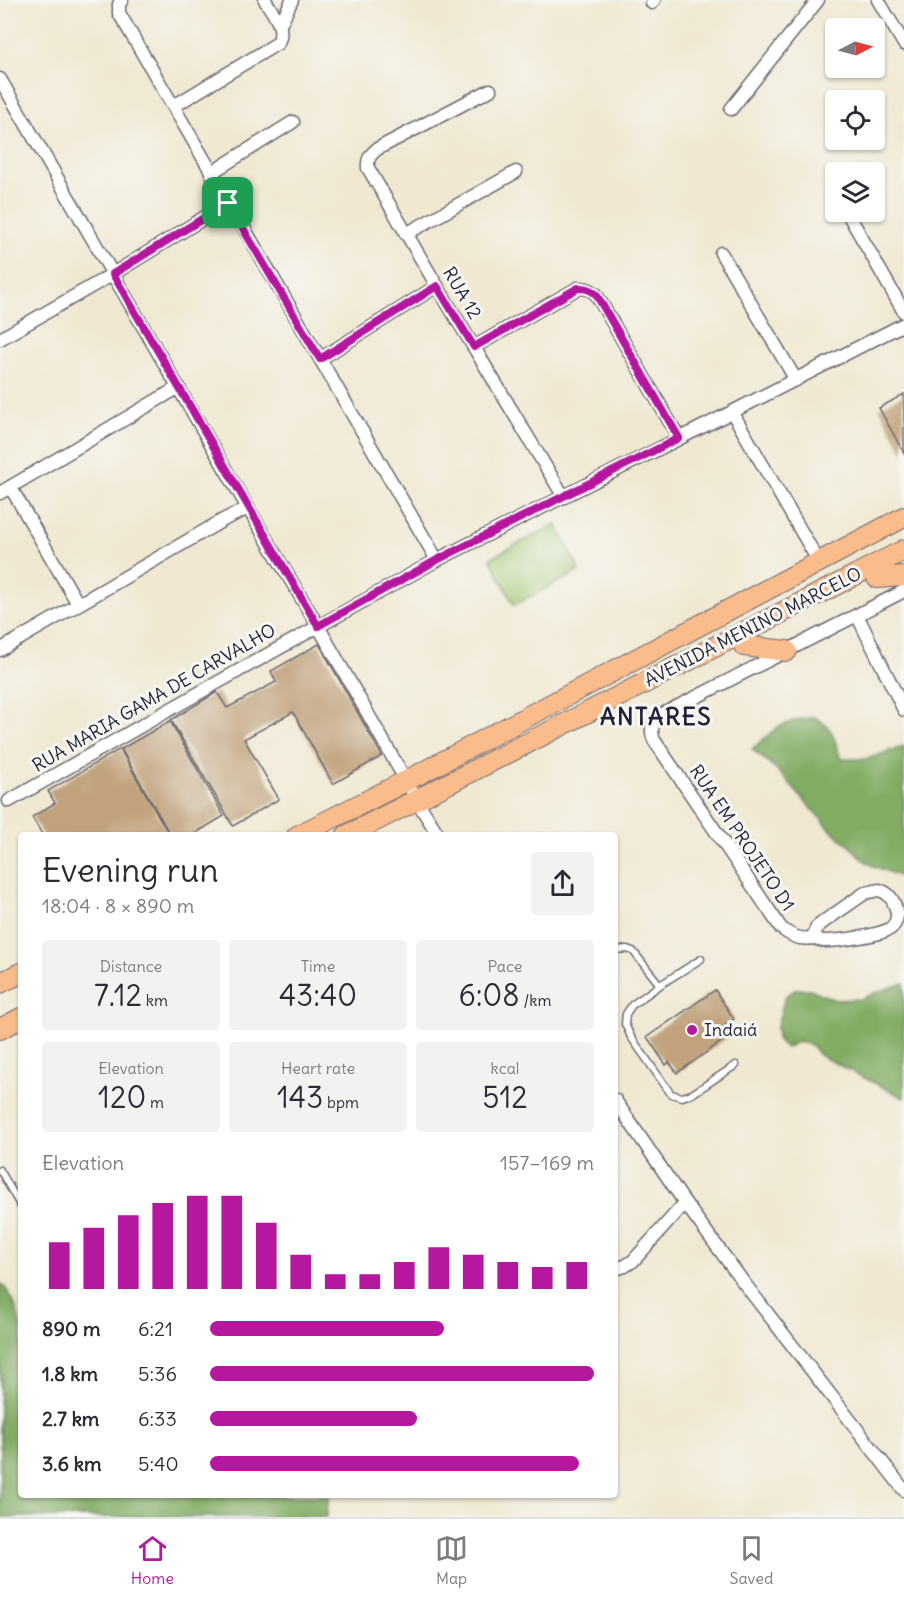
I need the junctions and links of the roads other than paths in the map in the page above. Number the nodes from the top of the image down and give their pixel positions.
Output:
1 (122, 0) edge
2 (265, 0) edge
3 (292, 0) edge
4 (818, 0) edge
5 (879, 0) edge
6 (280, 25) junction
7 (904, 44) edge
8 (0, 78) edge
9 (490, 90) dead end
10 (174, 106) junction
11 (732, 109) dead end
12 (293, 122) dead end
13 (516, 172) dead end
14 (211, 173) junction
15 (228, 203) junction
16 (853, 222) edge
17 (406, 234) junction
18 (721, 253) dead end
19 (113, 274) junction
20 (437, 286) junction
21 (904, 312) edge
22 (904, 324) edge
23 (0, 339) edge
24 (474, 347) junction
25 (320, 359) junction
26 (796, 380) junction
27 (179, 387) junction
28 (732, 412) junction
29 (679, 438) junction
30 (5, 491) edge
31 (564, 497) junction
32 (248, 508) junction
33 (904, 517) edge
34 (904, 550) edge
35 (437, 560) junction
36 (819, 562) junction
37 (904, 564) edge
38 (904, 576) edge
39 (877, 578) junction
40 (904, 591) edge
41 (78, 604) junction
42 (857, 615) junction
43 (318, 626) junction
44 (744, 646) junction
45 (0, 650) edge
46 (787, 651) junction
47 (904, 710) edge
48 (654, 740) joint
49 (406, 781) junction
50 (9, 801) dead end
51 (419, 804) junction
52 (305, 832) edge
53 (355, 832) edge
54 (375, 832) edge
55 (436, 832) edge
56 (812, 938) junction
57 (618, 950) edge
58 (701, 960) dead end
59 (18, 974) edge
60 (0, 983) edge
61 (660, 986) junction
62 (18, 1005) edge
63 (0, 1014) edge
64 (18, 1020) edge
65 (0, 1029) edge
66 (736, 1065) dead end
67 (618, 1104) edge
68 (0, 1170) edge
69 (18, 1202) edge
70 (685, 1203) junction
71 (618, 1268) edge
72 (904, 1490) edge

1 - 10 street
2 - 6 street
3 - 6 street
4 - 11 street
5 - 7 street
6 - 10 street
8 - 19 street
9 - 17 street, RUA 12
10 - 14 street
12 - 14 street
13 - 17 street
14 - 15 street
15 - 19 street
15 - 25 street
16 - 21 street
17 - 20 street, RUA 12
18 - 26 street
19 - 23 street
19 - 27 street
20 - 24 street, RUA 12
20 - 25 street
22 - 26 street, RUA MARIA GAMA DE CARVALHO
24 - 29 street
24 - 31 street, RUA 12
25 - 35 street
26 - 28 street, RUA MARIA GAMA DE CARVALHO
27 - 30 street
27 - 32 street
28 - 29 street, RUA MARIA GAMA DE CARVALHO
28 - 36 street
29 - 31 street, RUA MARIA GAMA DE CARVALHO
30 - 41 street
31 - 35 street, RUA MARIA GAMA DE CARVALHO
32 - 41 street
32 - 43 street
33 - 36 main road
34 - 51 main road, AVENIDA MENINO MARCELO
35 - 43 street, RUA MARIA GAMA DE CARVALHO
36 - 49 main road
37 - 39 main road, AVENIDA MENINO MARCELO
38 - 39 main road
39 - 44 main road, AVENIDA MENINO MARCELO
40 - 42 street, AVENIDA MENINO MARCELO
41 - 45 street
42 - 46 street, AVENIDA MENINO MARCELO
42 - 47 street
43 - 49 street
43 - 50 street, RUA MARIA GAMA DE CARVALHO
44 - 46 main road
44 - 51 main road, AVENIDA MENINO MARCELO
46 - 48 street, AVENIDA MENINO MARCELO
48 - 56 street, RUA EM PROJETO D1
49 - 51 street
49 - 52 main road
51 - 53 main road, AVENIDA MENINO MARCELO
51 - 54 main road, AVENIDA MENINO MARCELO
51 - 55 street
56 - 56 street, RUA EM PROJETO D1
57 - 61 lane
58 - 61 lane
59 - 60 main road
61 - 66 lane
62 - 63 main road
64 - 65 main road
67 - 70 street
68 - 69 lane
70 - 71 street
70 - 72 street

